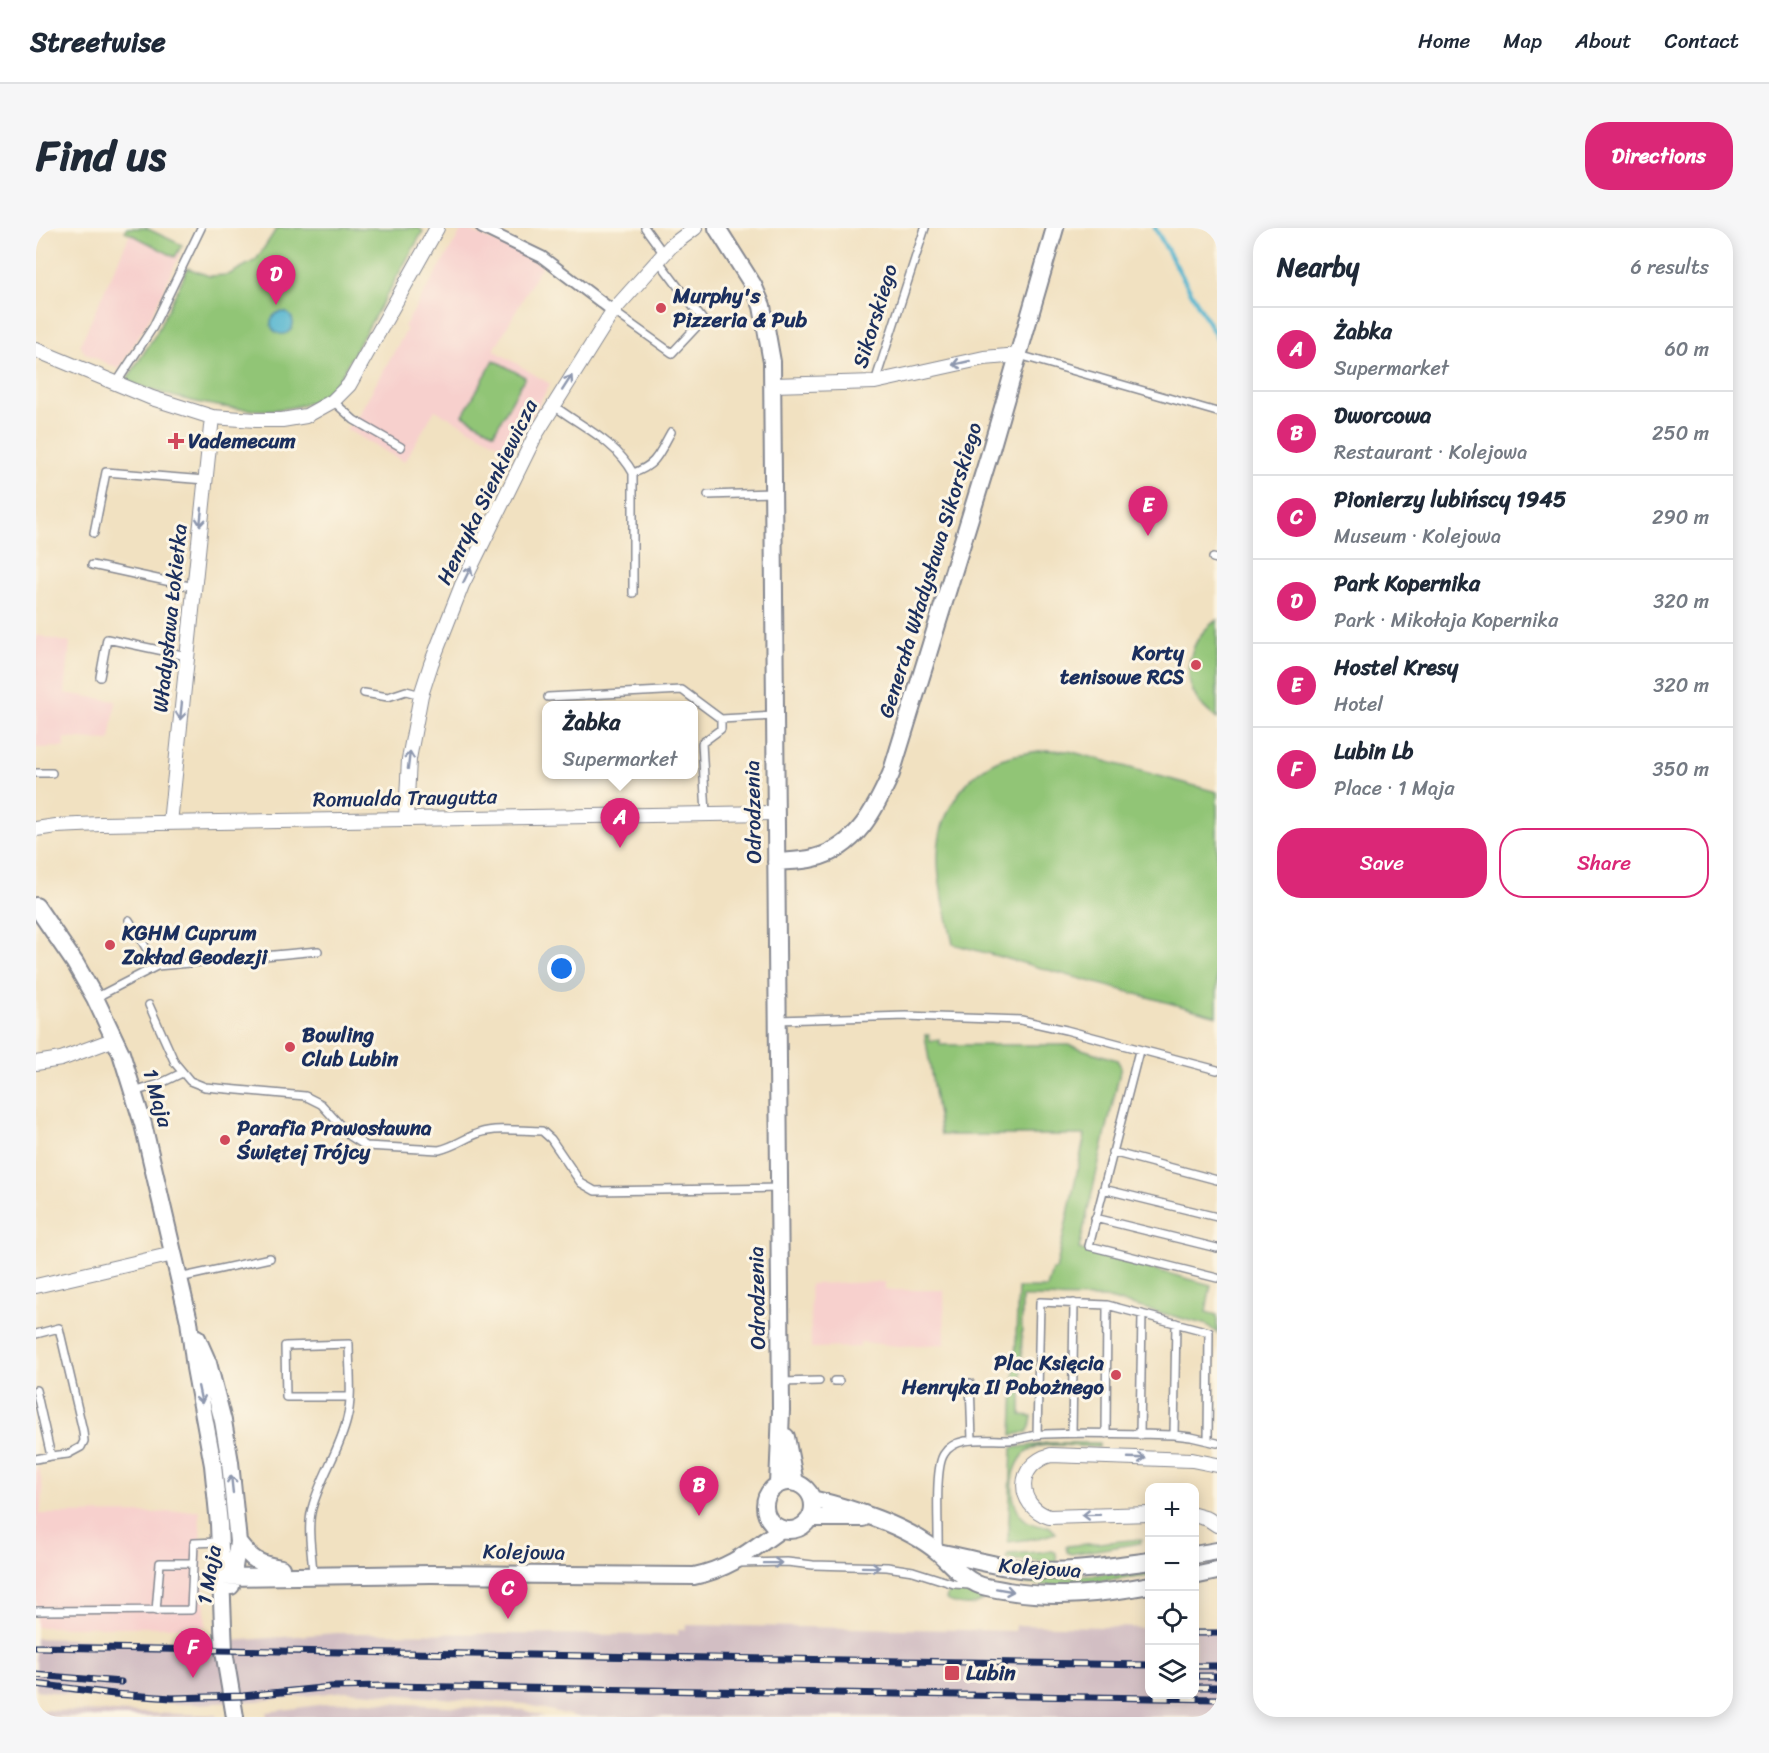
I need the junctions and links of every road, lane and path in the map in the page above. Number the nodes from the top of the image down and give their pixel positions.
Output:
1 (201, 228) edge
2 (437, 228) edge
3 (482, 228) edge
4 (645, 228) edge
5 (695, 228) edge
6 (717, 228) edge
7 (925, 228) edge
8 (1055, 228) edge
9 (661, 257) junction
10 (614, 311) junction
11 (36, 351) edge
12 (1019, 355) junction
13 (875, 382) junction
14 (115, 385) junction
15 (772, 385) junction
16 (333, 402) junction
17 (553, 405) junction
18 (1217, 412) edge
19 (212, 417) junction
20 (671, 432) dead end
21 (401, 447) dead end
22 (633, 473) junction
23 (205, 480) junction
24 (773, 493) junction
25 (708, 495) dead end
26 (94, 533) dead end
27 (92, 565) dead end
28 (194, 587) junction
29 (633, 593) dead end
30 (187, 656) junction
31 (100, 677) dead end
32 (364, 693) dead end
33 (421, 695) junction
34 (548, 697) dead end
35 (697, 701) edge
36 (698, 702) edge
37 (775, 716) junction
38 (721, 719) junction
39 (36, 773) edge
40 (52, 773) dead end
41 (776, 813) junction
42 (706, 814) junction
43 (406, 818) junction
44 (170, 823) junction
45 (36, 830) edge
46 (776, 862) junction
47 (36, 906) edge
48 (129, 920) dead end
49 (318, 951) dead end
50 (156, 966) junction
51 (95, 998) junction
52 (148, 1005) dead end
53 (777, 1020) junction
54 (115, 1039) junction
55 (1139, 1051) junction
56 (36, 1063) edge
57 (1217, 1070) edge
58 (182, 1072) junction
59 (134, 1092) junction
60 (1112, 1152) junction
61 (1217, 1180) edge
62 (779, 1188) junction
63 (1103, 1189) junction
64 (1217, 1217) edge
65 (1095, 1218) junction
66 (1217, 1248) edge
67 (173, 1254) junction
68 (270, 1258) dead end
69 (179, 1278) junction
70 (1217, 1278) edge
71 (36, 1286) edge
72 (1074, 1303) junction
73 (1107, 1305) junction
74 (1142, 1314) junction
75 (189, 1321) junction
76 (1176, 1323) junction
77 (36, 1334) edge
78 (781, 1382) junction
79 (819, 1382) dead end
80 (970, 1383) dead end
81 (36, 1389) edge
82 (349, 1397) junction
83 (781, 1410) junction
84 (1072, 1433) junction
85 (1106, 1434) junction
86 (1037, 1435) junction
87 (1140, 1435) junction
88 (1174, 1435) junction
89 (972, 1440) junction
90 (1208, 1441) junction
91 (1217, 1443) edge
92 (51, 1456) junction
93 (36, 1459) edge
94 (1217, 1465) edge
95 (795, 1483) junction
96 (778, 1485) junction
97 (812, 1499) junction
98 (1145, 1514) edge
99 (767, 1516) junction
100 (1199, 1516) edge
101 (810, 1518) junction
102 (873, 1519) junction
103 (1217, 1525) edge
104 (781, 1529) junction
105 (219, 1542) junction
106 (238, 1542) junction
107 (1217, 1551) edge
108 (938, 1552) junction
109 (1199, 1554) edge
110 (1145, 1562) edge
111 (193, 1563) junction
112 (732, 1563) junction
113 (1217, 1571) edge
114 (313, 1575) junction
115 (1199, 1575) edge
116 (227, 1576) junction
117 (979, 1585) junction
118 (1145, 1586) edge
119 (36, 1611) edge
120 (156, 1611) junction
121 (235, 1717) edge

1 - 14 lane
2 - 16 street
3 - 10 street
4 - 9 lane
5 - 9 street, Henryka Sienkiewicza
6 - 15 street, Odrodzenia
7 - 13 lane, Sikorskiego
8 - 12 street, Generała Władysława Sikorskiego
9 - 10 street, Henryka Sienkiewicza
9 - 10 lane
17 -> 10 street, Henryka Sienkiewicza
11 - 14 street
12 -> 13 street, Sikorskiego
12 - 18 lane
12 - 46 street, Generała Władysława Sikorskiego
13 - 15 street
14 - 19 street
15 - 24 street, Odrodzenia
16 - 19 street
16 - 21 lane
17 - 22 lane
33 -> 17 street, Henryka Sienkiewicza
19 - 23 street, Władysława Łokietka
20 - 22 lane
22 - 29 lane
23 - 26 lane
23 -> 28 street, Władysława Łokietka
24 - 25 lane
24 - 37 street, Odrodzenia
27 - 28 lane
28 - 30 street, Władysława Łokietka
30 - 31 lane
30 -> 44 street, Władysława Łokietka
32 - 33 lane
43 -> 33 street, Henryka Sienkiewicza
34 - 35 lane
36 - 38 lane
37 - 38 lane
37 - 41 street, Odrodzenia
38 - 42 lane
39 - 40 lane
41 - 42 street, Romualda Traugutta
41 - 46 street, Odrodzenia
42 - 43 street, Romualda Traugutta
43 - 44 street, Romualda Traugutta
44 - 45 street, Romualda Traugutta
46 - 53 street, Odrodzenia
47 - 51 street, 1 Maja
48 - 50 lane
49 - 50 lane
50 - 51 lane
51 - 54 street, 1 Maja
52 - 58 lane
53 - 55 lane
53 - 62 street, Odrodzenia
54 - 56 street
54 - 59 street, 1 Maja
55 - 57 lane
55 - 60 lane
58 - 59 lane
58 - 62 lane
59 - 67 street, 1 Maja
60 - 61 lane
60 - 63 lane
62 - 78 street, Odrodzenia
63 - 64 lane
63 - 65 lane
65 - 66 lane
65 - 70 lane
67 - 69 street, 1 Maja
67 - 71 street
68 - 69 lane
69 - 75 street, 1 Maja
72 - 73 lane
72 - 84 lane
72 - 86 lane
73 - 74 lane
73 - 85 lane
74 - 76 lane
74 - 87 lane
75 -> 105 street, 1 Maja
106 -> 75 street, 1 Maja
76 - 88 lane
76 - 90 lane
77 - 92 lane
78 - 79 lane
78 - 83 street, Odrodzenia
80 - 89 lane
81 - 92 lane
82 - 82 lane
82 - 114 lane
83 - 95 street, Odrodzenia
83 - 96 street, Odrodzenia
84 - 85 lane
84 - 86 lane
85 - 87 lane
86 - 89 lane
87 - 88 lane
88 - 90 lane
89 - 108 lane
90 - 91 lane
92 - 93 lane
98 -> 94 street
95 - 96 street
95 - 97 street
96 - 99 street
97 - 101 street
97 - 102 street, Kolejowa
99 - 104 street
99 - 112 street
100 - 103 street
101 - 102 street, Kolejowa
101 - 104 street
102 - 108 street, Kolejowa
104 - 112 street, Kolejowa
105 - 111 lane
105 - 116 street, 1 Maja
106 - 114 street, Kolejowa
106 - 116 street, 1 Maja
107 - 109 street
108 - 110 street, Kolejowa
108 - 117 street, Kolejowa
111 - 120 lane
111 - 120 lane
112 - 114 street, Kolejowa
112 -> 117 lane
113 - 115 street
114 - 116 street, Kolejowa
116 - 121 street, 1 Maja
117 -> 118 street, Kolejowa
119 - 120 lane

